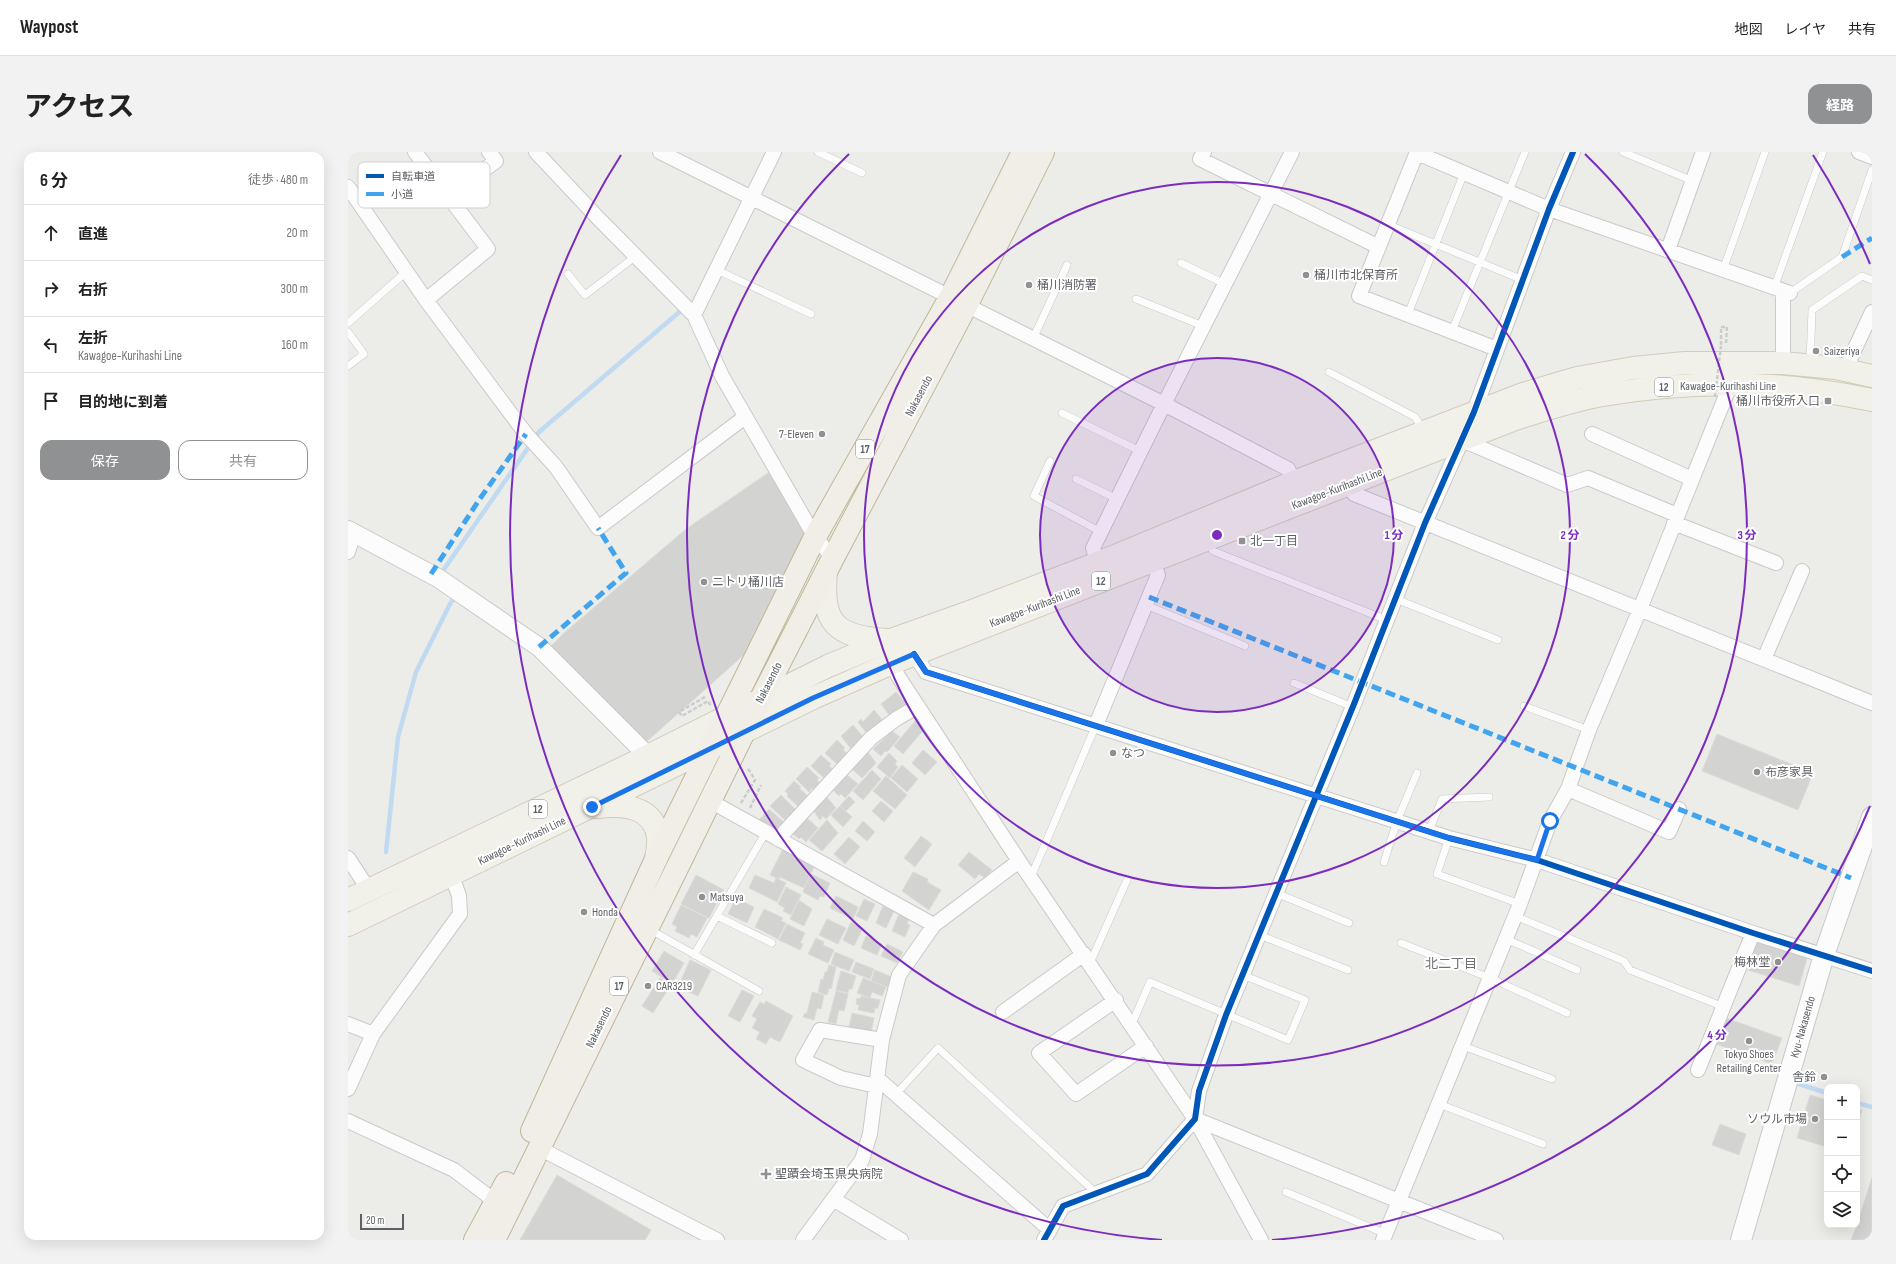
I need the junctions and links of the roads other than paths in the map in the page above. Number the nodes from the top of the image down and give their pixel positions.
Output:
1 (415, 152) edge
2 (490, 152) edge
3 (536, 152) edge
4 (660, 152) edge
5 (774, 152) edge
6 (818, 152) edge
7 (1023, 152) edge
8 (1043, 152) edge
9 (1204, 152) edge
10 (1292, 152) edge
11 (1417, 152) edge
12 (1525, 152) edge
13 (1573, 152) edge
14 (1623, 152) edge
15 (1703, 152) edge
16 (1765, 152) edge
17 (1823, 152) edge
18 (1859, 152) edge
19 (1872, 156) edge
20 (422, 162) edge
21 (490, 166) edge
22 (1872, 170) edge
23 (862, 173) dead end
24 (1464, 173) junction
25 (1693, 181) junction
26 (348, 187) edge
27 (1508, 192) junction
28 (1270, 194) junction
29 (751, 198) junction
30 (358, 202) edge
31 (362, 208) edge
32 (457, 208) edge
33 (1549, 209) junction
34 (1389, 225) junction
35 (1436, 244) junction
36 (1380, 247) junction
37 (1668, 250) junction
38 (636, 256) junction
39 (1480, 262) junction
40 (1181, 263) dead end
41 (1068, 265) dead end
42 (717, 270) junction
43 (1723, 270) junction
44 (406, 272) junction
45 (568, 274) dead end
46 (1523, 280) junction
47 (1872, 280) edge
48 (1225, 284) junction
49 (1782, 290) junction
50 (1136, 299) dead end
51 (426, 300) junction
52 (958, 302) junction
53 (1872, 312) edge
54 (811, 314) dead end
55 (1408, 314) junction
56 (694, 315) junction
57 (348, 323) edge
58 (1203, 326) junction
59 (348, 332) edge
60 (1452, 332) junction
61 (1033, 339) junction
62 (1497, 349) junction
63 (1783, 363) junction
64 (348, 366) edge
65 (1810, 366) junction
66 (1845, 370) junction
67 (1329, 372) dead end
68 (1872, 376) edge
69 (1723, 390) junction
70 (1872, 400) edge
71 (1164, 404) junction
72 (1474, 412) junction
73 (1062, 413) dead end
74 (745, 417) junction
75 (1424, 431) junction
76 (1592, 434) dead end
77 (1462, 440) junction
78 (1140, 451) junction
79 (1050, 461) dead end
80 (1076, 479) dead end
81 (1692, 479) junction
82 (1294, 482) junction
83 (1350, 484) junction
84 (1117, 499) junction
85 (1676, 519) junction
86 (1425, 523) junction
87 (351, 532) edge
88 (1101, 532) junction
89 (815, 537) junction
90 (1206, 540) junction
91 (348, 552) edge
92 (1153, 561) junction
93 (1098, 563) junction
94 (1776, 563) dead end
95 (829, 565) junction
96 (1802, 571) dead end
97 (1396, 599) junction
98 (1146, 605) junction
99 (1640, 609) junction
100 (1387, 620) junction
101 (888, 640) junction
102 (1498, 640) dead end
103 (1245, 646) dead end
104 (914, 654) junction
105 (1764, 659) junction
106 (892, 663) junction
107 (1294, 683) dead end
108 (761, 699) junction
109 (1872, 703) edge
110 (918, 706) junction
111 (1524, 706) dead end
112 (1353, 707) junction
113 (728, 716) junction
114 (1096, 725) junction
115 (1589, 730) junction
116 (744, 732) junction
117 (711, 748) junction
118 (648, 756) junction
119 (1417, 773) dead end
120 (1568, 789) junction
121 (1316, 794) junction
122 (1489, 797) dead end
123 (710, 801) junction
124 (592, 807) junction
125 (1679, 809) dead end
126 (1872, 817) edge
127 (1398, 821) junction
128 (1429, 831) junction
129 (772, 836) junction
130 (1449, 838) junction
131 (348, 858) edge
132 (656, 859) junction
133 (1537, 860) junction
134 (1019, 861) junction
135 (1384, 862) dead end
136 (452, 876) junction
137 (1031, 877) junction
138 (1127, 880) dead end
139 (369, 890) junction
140 (1276, 893) junction
141 (348, 900) edge
142 (1517, 910) junction
143 (717, 916) junction
144 (1349, 923) dead end
145 (348, 925) edge
146 (934, 925) junction
147 (648, 928) junction
148 (1753, 933) junction
149 (1259, 935) junction
150 (1506, 939) junction
151 (772, 943) dead end
152 (1401, 943) dead end
153 (694, 954) junction
154 (1824, 955) junction
155 (1087, 958) junction
156 (1348, 970) dead end
157 (1577, 970) dead end
158 (1872, 971) edge
159 (1243, 975) junction
160 (1490, 978) junction
161 (759, 991) dead end
162 (1116, 1000) junction
163 (1724, 1007) junction
164 (1003, 1012) dead end
165 (1567, 1013) dead end
166 (1226, 1015) junction
167 (348, 1024) edge
168 (1132, 1024) junction
169 (373, 1034) junction
170 (882, 1040) junction
171 (1146, 1046) junction
172 (1462, 1046) junction
173 (1698, 1070) dead end
174 (1552, 1079) dead end
175 (877, 1082) junction
176 (348, 1089) edge
177 (896, 1094) junction
178 (1439, 1104) junction
179 (1195, 1119) junction
180 (348, 1121) edge
181 (1543, 1144) dead end
182 (539, 1148) junction
183 (1286, 1192) dead end
184 (1096, 1193) junction
185 (833, 1199) junction
186 (1400, 1200) junction
187 (496, 1202) junction
188 (1047, 1235) edge
189 (1385, 1237) edge
190 (1259, 1239) edge
191 (475, 1240) edge
192 (494, 1240) edge
193 (717, 1240) edge
194 (803, 1240) edge
195 (901, 1240) edge
196 (1496, 1240) edge
197 (1741, 1240) edge

1 - 20 street
2 - 21 street
3 - 38 street
4 - 29 street
5 - 29 street
6 - 23 lane
7 - 52 highway, Nakasendo / 17
8 - 52 highway, Nakasendo / 17
9 - 28 street
10 - 28 street
11 - 24 street
11 - 34 street
12 - 27 lane
13 - 33 street
14 - 25 lane
15 - 25 street
16 - 43 lane
17 - 49 lane
18 - 19 street
22 - 49 lane
24 - 27 street
24 - 35 lane
25 - 37 street
26 - 30 street
27 - 33 street
27 - 39 lane
28 - 36 street
28 - 48 street
29 - 42 street
29 - 52 street
31 - 44 street
32 - 51 street
33 - 37 street
33 - 46 street
34 - 35 lane
34 - 36 street
35 - 39 lane
35 - 55 lane
36 - 55 street
37 - 43 street
38 - 45 lane
38 - 56 street
39 - 46 lane
39 - 60 lane
40 - 48 lane
41 - 61 lane
42 - 54 lane
42 - 56 street
43 - 49 street
44 - 51 street
44 - 57 lane
46 - 62 street
47 - 65 lane
48 - 58 street
49 - 63 street
50 - 58 lane
51 - 74 street
52 - 61 street
52 - 89 highway, Nakasendo / 17
52 - 95 highway, Nakasendo / 17
53 - 66 street
55 - 60 street
56 - 74 street
58 - 71 street
59 - 64 lane
60 - 62 street
61 - 71 street
62 - 72 street
63 - 65 main road, Kawagoe-Kurihashi Line / 12
63 - 72 main road, Kawagoe-Kurihashi Line / 12
65 - 66 main road, Kawagoe-Kurihashi Line / 12
66 - 68 main road, Kawagoe-Kurihashi Line / 12
67 - 75 lane
69 - 70 main road, Kawagoe-Kurihashi Line / 12
69 - 77 main road, Kawagoe-Kurihashi Line / 12
69 - 81 street
71 - 78 street
71 - 82 street
72 - 75 main road, Kawagoe-Kurihashi Line / 12
72 - 77 street
73 - 78 lane
74 - 89 street
75 - 82 main road, Kawagoe-Kurihashi Line / 12
76 - 81 street
77 - 83 main road, Kawagoe-Kurihashi Line / 12
77 - 85 street
77 - 86 street
78 - 84 street
79 - 88 lane
80 - 84 lane
81 - 85 street
82 - 93 main road, Kawagoe-Kurihashi Line / 12
83 - 86 street
83 - 90 main road, Kawagoe-Kurihashi Line / 12
84 - 88 street
85 - 94 street
85 - 99 street
86 - 97 street
86 - 99 street
87 - 91 street
87 - 118 street
88 - 93 street
89 - 95 street
89 - 113 highway, Nakasendo / 17
90 - 92 main road, Kawagoe-Kurihashi Line / 12
90 - 100 lane
92 - 98 street
92 - 104 main road, Kawagoe-Kurihashi Line / 12
93 - 101 main road, Kawagoe-Kurihashi Line / 12
95 - 101 main road
95 - 108 highway, Nakasendo / 17
96 - 105 street
97 - 100 street
97 - 102 lane
98 - 103 lane
98 - 114 street
99 - 105 street
99 - 115 street
100 - 112 street
101 - 108 main road, Kawagoe-Kurihashi Line / 12
104 - 106 main road, Kawagoe-Kurihashi Line / 12
104 - 114 street
105 - 109 street
106 - 110 street
106 - 116 main road, Kawagoe-Kurihashi Line / 12
107 - 112 lane
108 - 113 main road, Kawagoe-Kurihashi Line / 12
108 - 116 highway, Nakasendo / 17
110 - 129 street
110 - 134 street
111 - 115 lane
112 - 121 street
113 - 117 highway, Nakasendo / 17
113 - 118 main road, Kawagoe-Kurihashi Line / 12
114 - 121 street
114 - 137 lane
115 - 120 street
116 - 117 main road, Kawagoe-Kurihashi Line / 12
116 - 123 highway, Nakasendo / 17
117 - 124 main road, Kawagoe-Kurihashi Line / 12
117 - 132 highway, Nakasendo / 17
118 - 139 main road, Kawagoe-Kurihashi Line / 12
119 - 127 lane
120 - 125 street
120 - 133 street
121 - 127 street
121 - 140 street
122 - 128 lane
123 - 129 street
123 - 147 highway, Nakasendo / 17
124 - 132 main road
124 - 136 main road, Kawagoe-Kurihashi Line / 12
126 - 154 main road, Kyu-Nakasendo
127 - 128 street
127 - 135 lane
128 - 130 street
129 - 143 lane
129 - 146 street
130 - 133 street
130 - 142 lane
131 - 139 street
132 - 187 highway, Nakasendo / 17
133 - 142 street
133 - 148 street
134 - 137 street
134 - 146 street
136 - 145 main road, Kawagoe-Kurihashi Line / 12
136 - 169 street
137 - 155 street
138 - 155 lane
139 - 141 main road, Kawagoe-Kurihashi Line / 12
140 - 144 lane
140 - 149 street
142 - 150 street
142 - 163 lane
143 - 151 lane
143 - 153 lane
146 - 170 street
147 - 153 lane
147 - 182 highway, Nakasendo / 17
148 - 154 street
148 - 163 street
149 - 156 lane
149 - 159 street
150 - 157 lane
150 - 160 street
152 - 160 lane
153 - 161 lane
154 - 158 street
154 - 197 main road, Kyu-Nakasendo
155 - 162 street
155 - 164 street
159 - 166 street
159 - 166 lane
160 - 165 lane
160 - 172 street
162 - 168 street
162 - 171 street
163 - 173 street
166 - 168 lane
166 - 179 street
167 - 169 street
168 - 171 street
169 - 176 street
170 - 175 street
170 - 175 street
171 - 179 street
172 - 174 lane
172 - 178 street
175 - 177 street
175 - 185 street
177 - 184 lane
177 - 188 street
178 - 181 lane
178 - 186 street
179 - 184 street
179 - 186 street
179 - 190 street
180 - 187 street
182 - 192 highway, Nakasendo / 17
182 - 193 street
183 - 189 lane
184 - 188 street
185 - 194 street
185 - 195 street
186 - 189 street
186 - 196 street
187 - 191 highway, Nakasendo / 17

